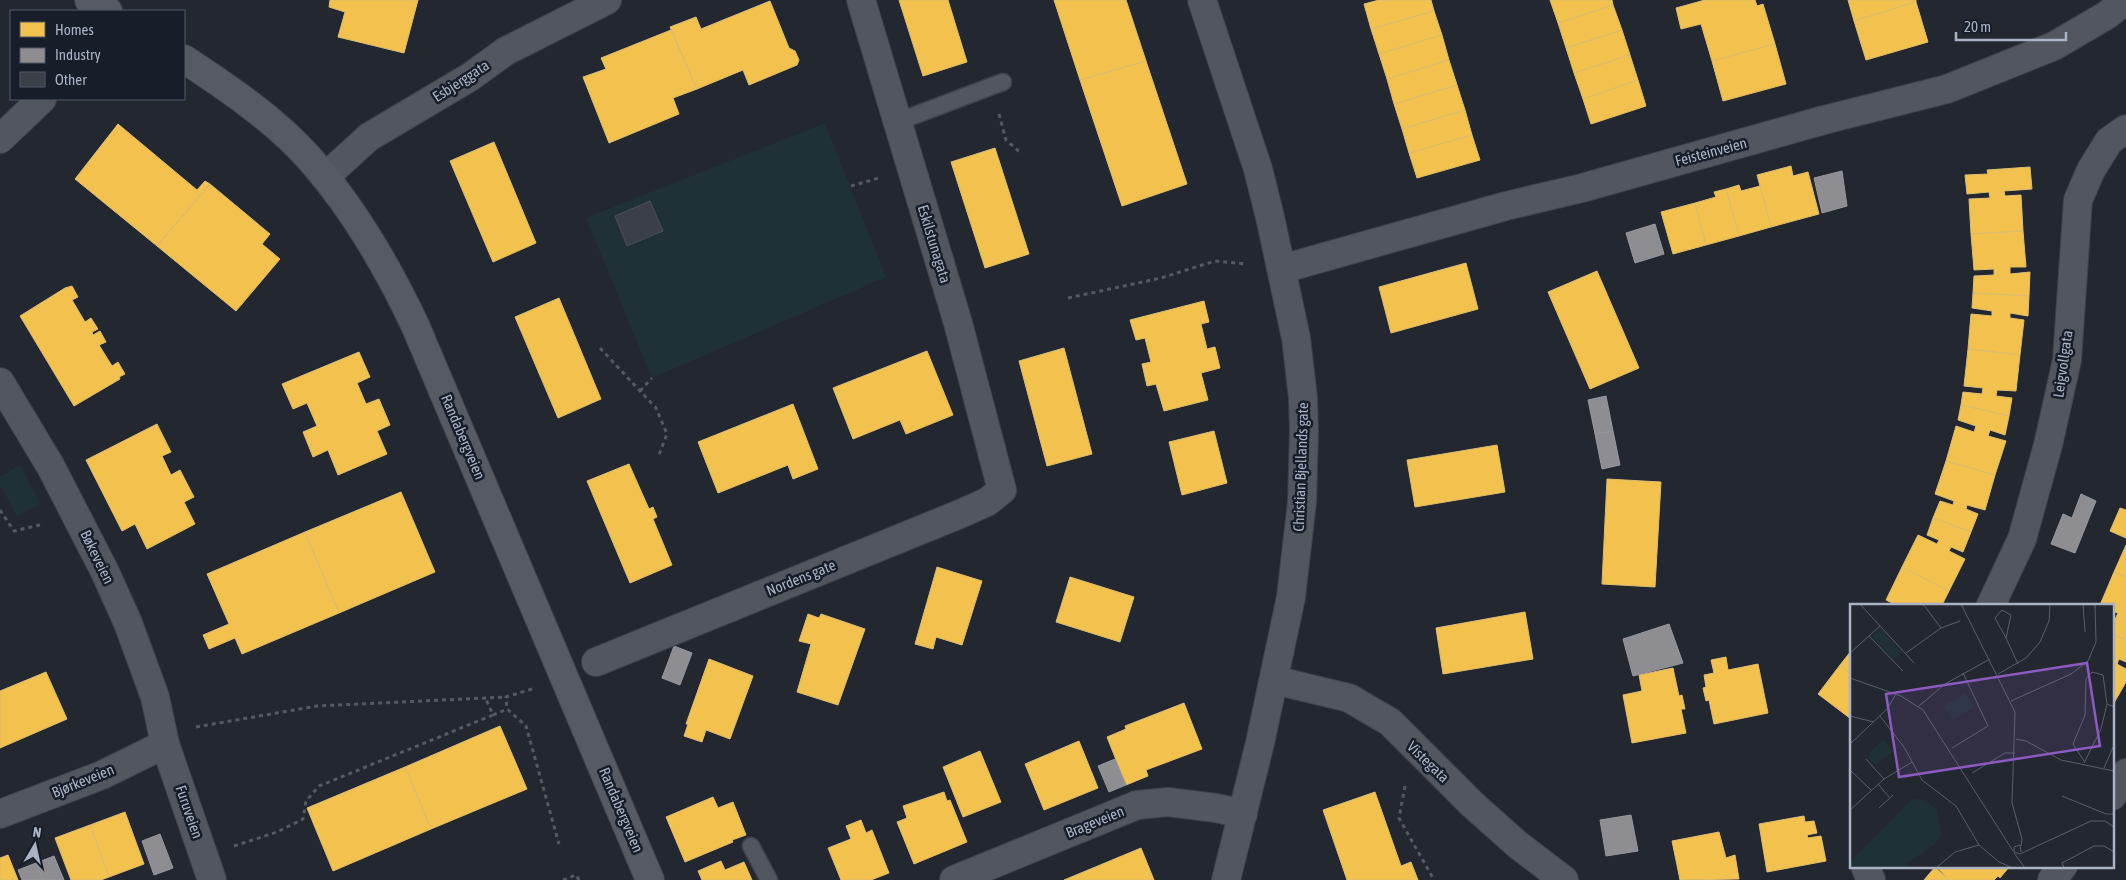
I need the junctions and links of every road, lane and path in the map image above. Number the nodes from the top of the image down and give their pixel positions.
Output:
1 (89, 0) edge
2 (607, 0) edge
3 (861, 0) edge
4 (1202, 0) edge
5 (2126, 0) edge
6 (106, 10) edge
7 (185, 60) edge
8 (997, 84) joint
9 (41, 100) edge
10 (897, 122) junction
11 (2126, 129) edge
12 (0, 139) edge
13 (1022, 154) dead end
14 (325, 177) junction
15 (1282, 269) junction
16 (1068, 298) dead end
17 (600, 348) dead end
18 (652, 378) dead end
19 (0, 382) edge
20 (640, 391) junction
21 (659, 455) dead end
22 (1002, 490) joint
23 (0, 510) edge
24 (76, 516) junction
25 (1991, 604) edge
26 (596, 662) dead end
27 (1274, 680) junction
28 (533, 689) dead end
29 (485, 697) junction
30 (506, 698) junction
31 (507, 709) junction
32 (493, 715) junction
33 (165, 744) junction
34 (2126, 773) edge
35 (1406, 781) dead end
36 (2114, 793) edge
37 (0, 814) edge
38 (1242, 814) junction
39 (558, 844) dead end
40 (751, 846) dead end
41 (204, 854) junction
42 (1866, 868) edge
43 (2062, 868) edge
44 (212, 880) edge
45 (563, 880) edge
46 (579, 880) edge
47 (650, 880) edge
48 (769, 880) edge
49 (954, 880) edge
50 (1226, 880) edge
51 (1434, 880) edge
52 (1564, 880) edge
53 (1871, 880) edge
54 (2052, 880) edge

1 - 6 main road
2 - 14 street, Esbjerggata
3 - 10 street, Eskilstunagata
4 - 15 street, Christian Bjellands gate
5 - 15 street, Feisteinveien
7 - 14 main road, Randabergveien
8 - 10 lane
8 - 13 path
9 - 12 street
10 - 22 street, Eskilstunagata
11 - 25 street, Leigvollgata
14 - 47 main road, Randabergveien
15 - 16 path
15 - 27 street, Christian Bjellands gate
17 - 20 path
18 - 20 path
19 - 24 street, Bøkeveien
20 - 21 path
22 - 26 street, Nordens gate
23 - 24 path
24 - 33 street, Bøkeveien
27 - 38 street, Christian Bjellands gate
27 - 52 street, Vistegata
28 - 30 path
29 - 30 path
29 - 32 path
29 - 33 path
30 - 31 path
31 - 32 path
31 - 39 path
32 - 41 path
33 - 37 street, Bjørkeveien
33 - 41 street, Furuveien
34 - 36 street
35 - 51 path
38 - 49 street, Brageveien
38 - 50 street, Christian Bjellands gate
40 - 48 lane
41 - 44 street, Furuveien
42 - 53 street
43 - 54 street
45 - 46 path

